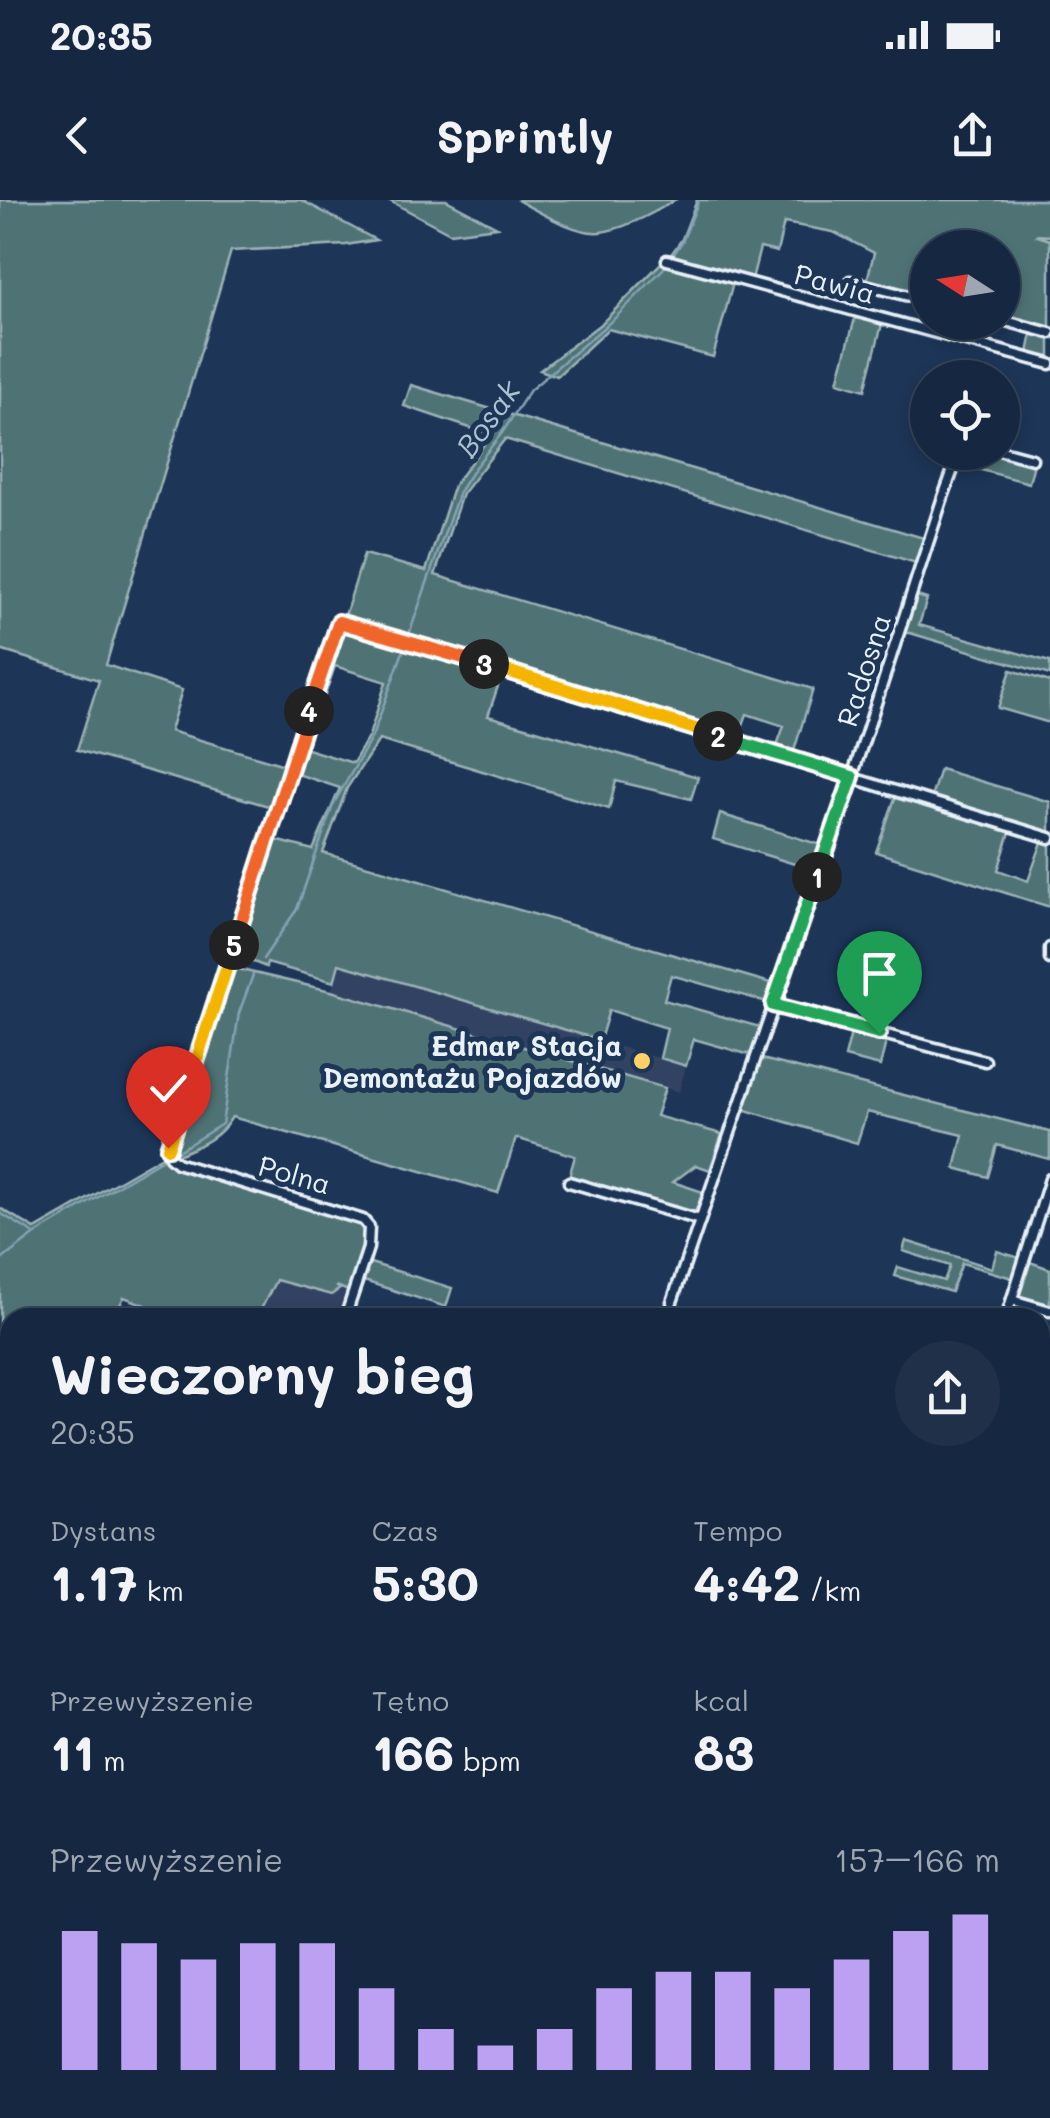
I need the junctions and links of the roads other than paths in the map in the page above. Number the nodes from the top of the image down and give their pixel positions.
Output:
1 (667, 260) dead end
2 (850, 280) dead end
3 (910, 296) edge
4 (1020, 324) edge
5 (1050, 332) edge
6 (1050, 364) edge
7 (1020, 456) edge
8 (1032, 459) dead end
9 (953, 470) edge
10 (852, 777) junction
11 (1050, 838) edge
12 (1050, 948) edge
13 (1050, 959) edge
14 (773, 1005) junction
15 (985, 1061) dead end
16 (1050, 1179) edge
17 (569, 1182) dead end
18 (700, 1220) junction
19 (672, 1302) dead end
20 (348, 1308) edge
21 (1033, 1308) edge

1 - 6 street, Pawia
2 - 3 street
4 - 5 street
7 - 8 street
9 - 10 street, Radosna
10 - 11 street
10 - 14 street, Radosna
10 - 20 street, Polna
12 - 13 street
14 - 15 street
14 - 18 street, Radosna
16 - 21 street
17 - 18 street
18 - 19 street, Radosna

